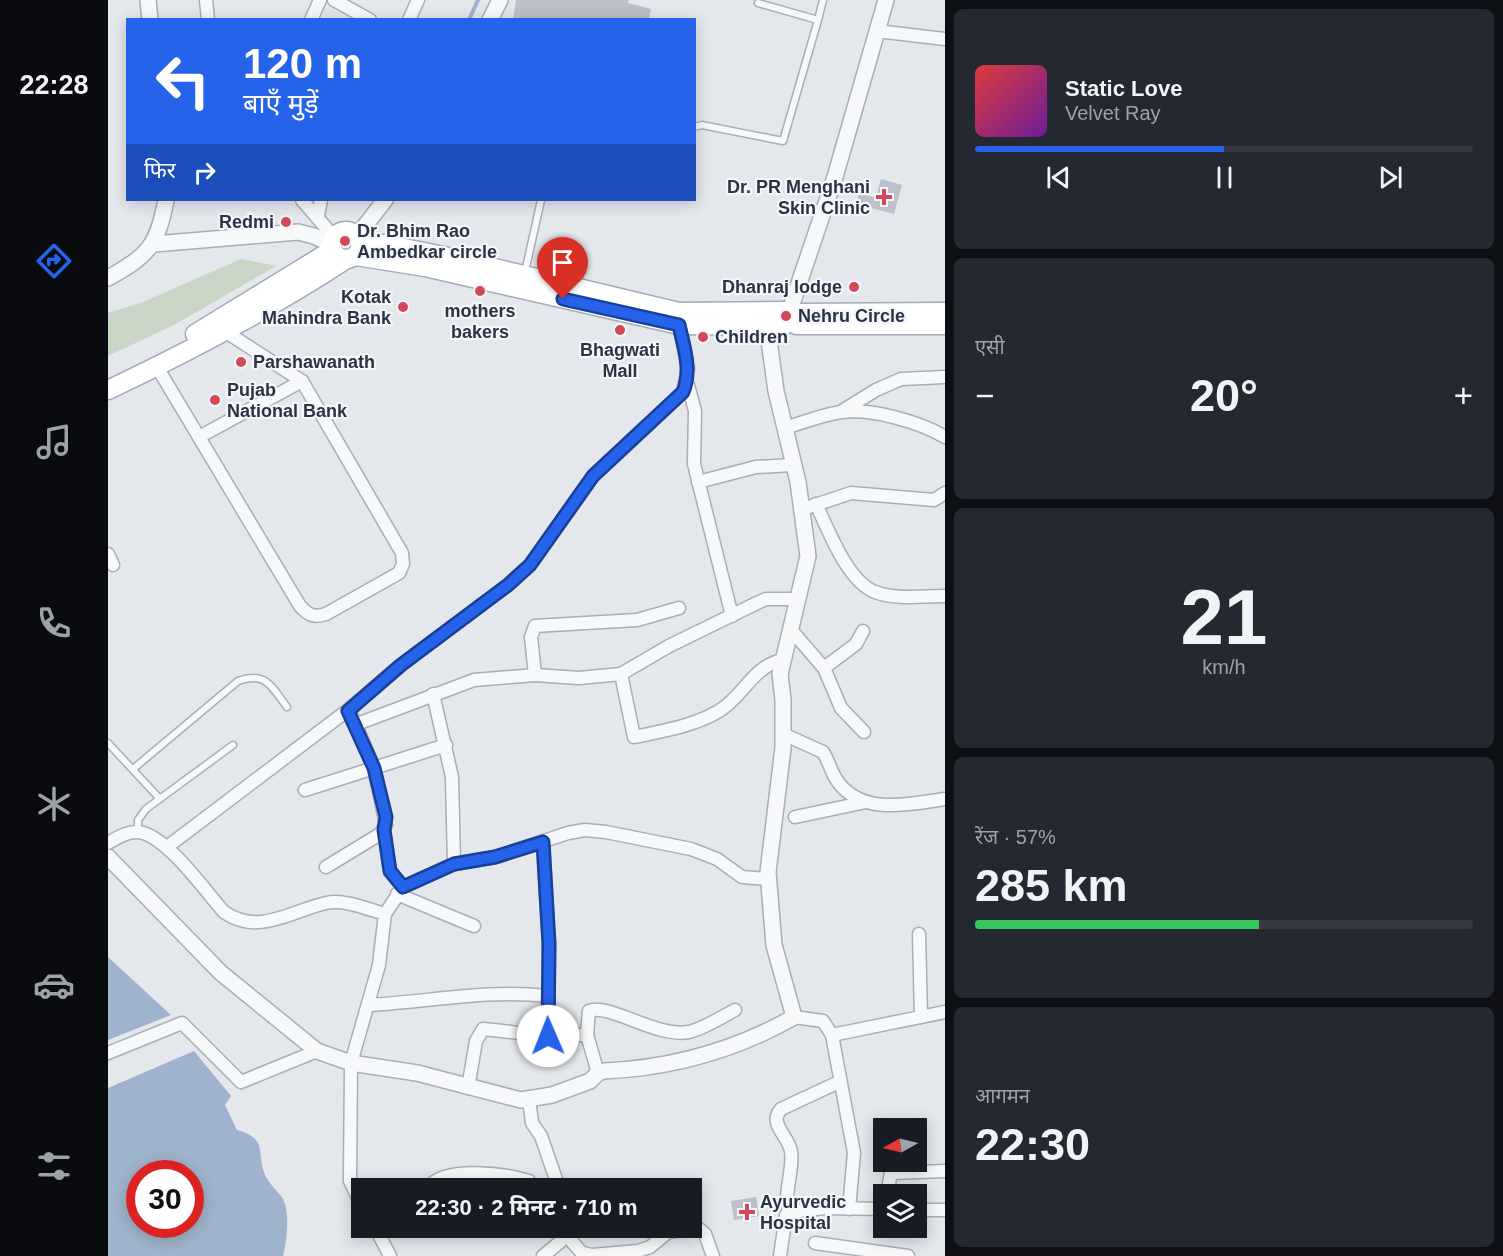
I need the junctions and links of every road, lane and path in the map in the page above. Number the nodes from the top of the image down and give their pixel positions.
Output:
1 (148, 0) edge
2 (206, 0) edge
3 (320, 0) edge
4 (334, 0) edge
5 (418, 0) edge
6 (500, 0) edge
7 (824, 0) edge
8 (886, 0) edge
9 (758, 3) dead end
10 (150, 18) edge
11 (208, 18) edge
12 (311, 18) edge
13 (366, 18) edge
14 (410, 18) edge
15 (491, 18) edge
16 (818, 20) junction
17 (877, 31) junction
18 (945, 39) edge
19 (696, 127) edge
20 (166, 201) edge
21 (303, 201) edge
22 (321, 201) edge
23 (384, 201) edge
24 (541, 201) edge
25 (318, 216) junction
26 (154, 244) junction
27 (345, 246) junction
28 (108, 278) edge
29 (523, 283) junction
30 (945, 312) edge
31 (786, 319) junction
32 (679, 325) junction
33 (945, 326) edge
34 (226, 332) junction
35 (156, 367) junction
36 (945, 376) edge
37 (108, 379) edge
38 (302, 381) junction
39 (108, 390) edge
40 (683, 392) junction
41 (841, 412) junction
42 (784, 428) junction
43 (199, 437) junction
44 (945, 437) edge
45 (793, 465) junction
46 (698, 482) junction
47 (945, 493) edge
48 (809, 507) junction
49 (945, 596) edge
50 (798, 599) junction
51 (679, 608) dead end
52 (732, 616) junction
53 (792, 631) junction
54 (863, 631) dead end
55 (782, 660) junction
56 (824, 668) junction
57 (621, 674) junction
58 (535, 675) junction
59 (433, 694) junction
60 (287, 706) dead end
61 (348, 711) junction
62 (357, 724) junction
63 (864, 732) dead end
64 (783, 734) junction
65 (108, 743) edge
66 (233, 745) dead end
67 (446, 745) junction
68 (374, 768) junction
69 (133, 769) junction
70 (305, 790) dead end
71 (160, 799) junction
72 (945, 799) edge
73 (866, 802) junction
74 (795, 817) dead end
75 (384, 830) junction
76 (138, 832) junction
77 (543, 842) junction
78 (108, 843) edge
79 (167, 847) junction
80 (108, 857) edge
81 (454, 864) junction
82 (326, 867) dead end
83 (768, 879) junction
84 (400, 891) junction
85 (385, 914) junction
86 (474, 926) dead end
87 (919, 934) dead end
88 (548, 996) junction
89 (368, 1005) junction
90 (735, 1010) dead end
91 (945, 1012) edge
92 (794, 1017) junction
93 (921, 1017) junction
94 (587, 1035) junction
95 (832, 1035) junction
96 (548, 1036) junction
97 (317, 1051) junction
98 (108, 1053) edge
99 (351, 1063) junction
100 (597, 1073) junction
101 (839, 1083) junction
102 (468, 1088) junction
103 (529, 1099) junction
104 (945, 1171) edge
105 (441, 1178) edge
106 (518, 1178) edge
107 (556, 1178) edge
108 (351, 1183) edge
109 (889, 1184) edge
110 (849, 1209) junction
111 (873, 1209) edge
112 (927, 1210) edge
113 (945, 1210) edge
114 (789, 1212) junction
115 (702, 1231) edge
116 (381, 1238) edge
117 (562, 1238) edge
118 (573, 1238) edge
119 (661, 1238) edge
120 (815, 1242) dead end
121 (390, 1256) edge
122 (543, 1256) edge
123 (713, 1256) edge
124 (780, 1256) edge
125 (908, 1256) edge

1 - 10 street
2 - 11 street
3 - 12 street
4 - 13 street
5 - 14 street
6 - 15 street
7 - 16 lane
8 - 17 street
9 - 16 lane
16 - 19 lane
17 - 18 street
17 - 31 street
20 - 26 street
21 - 25 street
22 - 25 street
23 - 27 street
24 - 29 lane
25 - 27 street
26 - 27 street
26 - 28 street
27 - 29 main road
27 - 34 main road
27 - 37 main road
29 - 31 main road
29 - 32 main road
30 - 31 main road
31 - 32 main road
31 - 33 main road
31 - 42 street
32 - 40 street
34 - 35 main road
34 - 38 street
35 - 39 main road
35 - 43 street
36 - 41 street
38 - 43 street
38 - 43 street
40 - 46 street
40 - 61 street
41 - 42 street
41 - 44 street
42 - 45 street
45 - 46 street
45 - 48 street
46 - 52 street
47 - 48 street
48 - 49 street
48 - 50 street
50 - 52 street
50 - 53 street
51 - 58 street
52 - 57 street
53 - 55 street
53 - 56 street
54 - 56 street
55 - 57 street
55 - 64 street
56 - 63 street
57 - 58 street
58 - 59 street
59 - 62 street
59 - 67 street
60 - 69 lane
61 - 62 street
61 - 79 street
62 - 68 street
64 - 73 street
64 - 83 street
65 - 69 lane
66 - 71 lane
67 - 68 street
67 - 81 street
68 - 70 street
68 - 75 street
69 - 71 lane
71 - 76 lane
72 - 73 street
73 - 74 street
75 - 82 street
75 - 84 street
76 - 78 street
76 - 79 street
77 - 81 street
77 - 83 street
77 - 88 street
79 - 85 street
80 - 97 street
81 - 84 street
83 - 92 street
84 - 85 street
84 - 86 street
85 - 89 street
87 - 93 street
88 - 89 street
88 - 96 street
89 - 99 street
90 - 94 street
91 - 93 street
92 - 95 street
92 - 100 street
93 - 95 street
94 - 96 street
94 - 100 street
95 - 101 street
96 - 102 street
97 - 98 street
97 - 99 street
99 - 102 street
99 - 108 street
100 - 103 street
101 - 110 street
101 - 114 street
102 - 103 street
103 - 107 street
104 - 109 street
105 - 106 street
110 - 111 street
110 - 114 street
112 - 113 street
114 - 124 street
115 - 123 street
116 - 121 street
117 - 122 street
118 - 119 street
120 - 125 street

